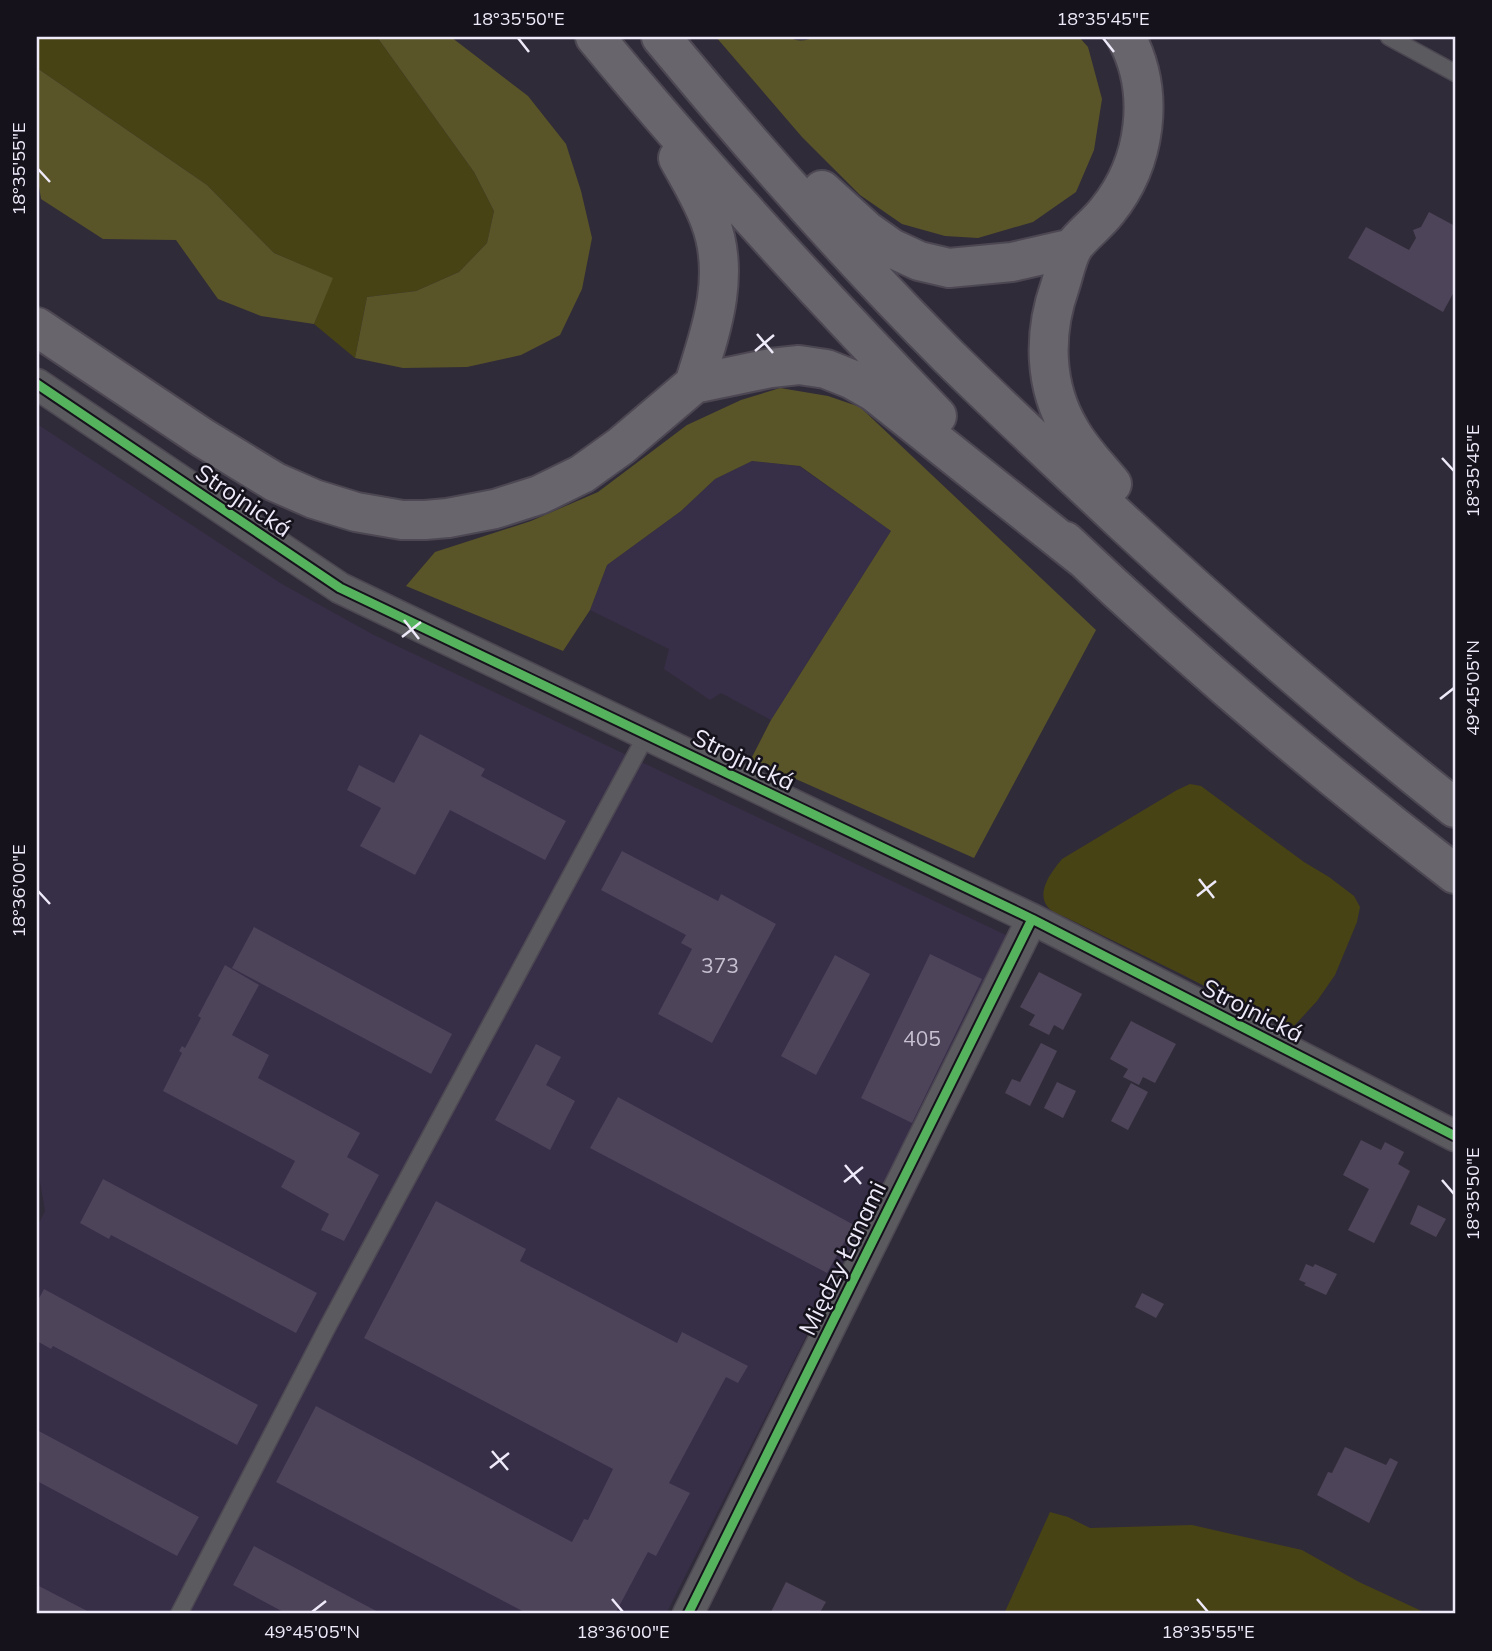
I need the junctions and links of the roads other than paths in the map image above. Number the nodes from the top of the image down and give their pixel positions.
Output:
1 (595, 37) edge
2 (1126, 37) edge
3 (1389, 37) edge
4 (670, 48) edge
5 (1455, 73) edge
6 (645, 97) junction
7 (1073, 248) junction
8 (37, 327) edge
9 (37, 384) edge
10 (694, 384) junction
11 (1084, 559) junction
12 (1209, 602) junction
13 (647, 734) junction
14 (1455, 808) edge
15 (1455, 874) edge
16 (1032, 919) junction
17 (1455, 1136) edge
18 (179, 1614) edge
19 (688, 1614) edge

1 - 6 highway
2 - 7 highway
3 - 5 lane
4 - 7 highway
4 - 12 highway
6 - 10 highway
6 - 11 highway
7 - 12 highway
8 - 10 highway
9 - 13 street, Strojnická
10 - 11 highway
11 - 15 highway
12 - 14 highway
13 - 16 street, Strojnická
13 - 18 lane
16 - 17 street, Strojnická
16 - 19 street, Między Łanami

